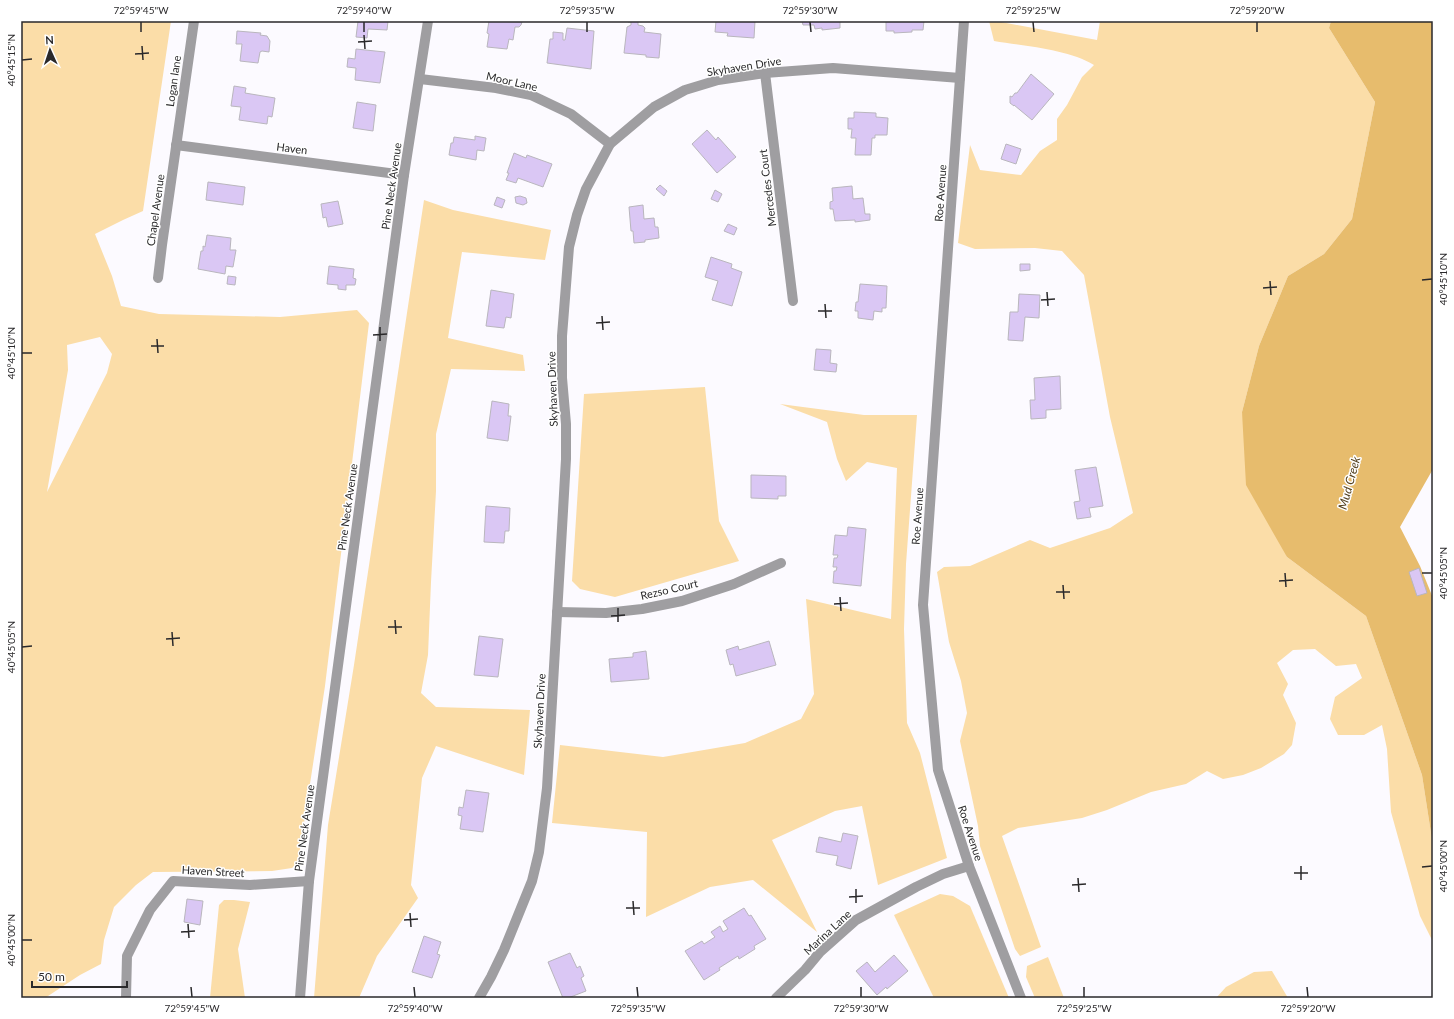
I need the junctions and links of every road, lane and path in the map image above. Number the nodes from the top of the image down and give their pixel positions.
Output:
1 (194, 21) edge
2 (428, 21) edge
3 (964, 21) edge
4 (766, 73) junction
5 (420, 78) junction
6 (960, 78) junction
7 (610, 144) junction
8 (176, 145) junction
9 (404, 175) junction
10 (158, 278) dead end
11 (793, 301) dead end
12 (781, 563) dead end
13 (557, 612) junction
14 (969, 866) junction
15 (309, 881) junction
16 (126, 998) edge
17 (300, 998) edge
18 (479, 998) edge
19 (776, 998) edge
20 (1022, 998) edge

1 - 8 street, Logan lane
2 - 5 street, Pine Neck Avenue
3 - 6 street, Roe Avenue
4 - 6 street, Skyhaven Drive
4 - 7 street, Skyhaven Drive
4 - 11 street, Mercedes Court
5 - 7 street, Moor Lane
5 - 9 street, Pine Neck Avenue
6 - 14 street, Roe Avenue
7 - 13 street, Skyhaven Drive
8 - 9 street, Haven
8 - 10 street, Chapel Avenue
9 - 15 street, Pine Neck Avenue
12 - 13 street, Rezso Court
13 - 18 street, Skyhaven Drive
14 - 19 street, Marina Lane
14 - 20 street, Roe Avenue
15 - 16 street, Haven Street
15 - 17 street, Pine Neck Avenue

